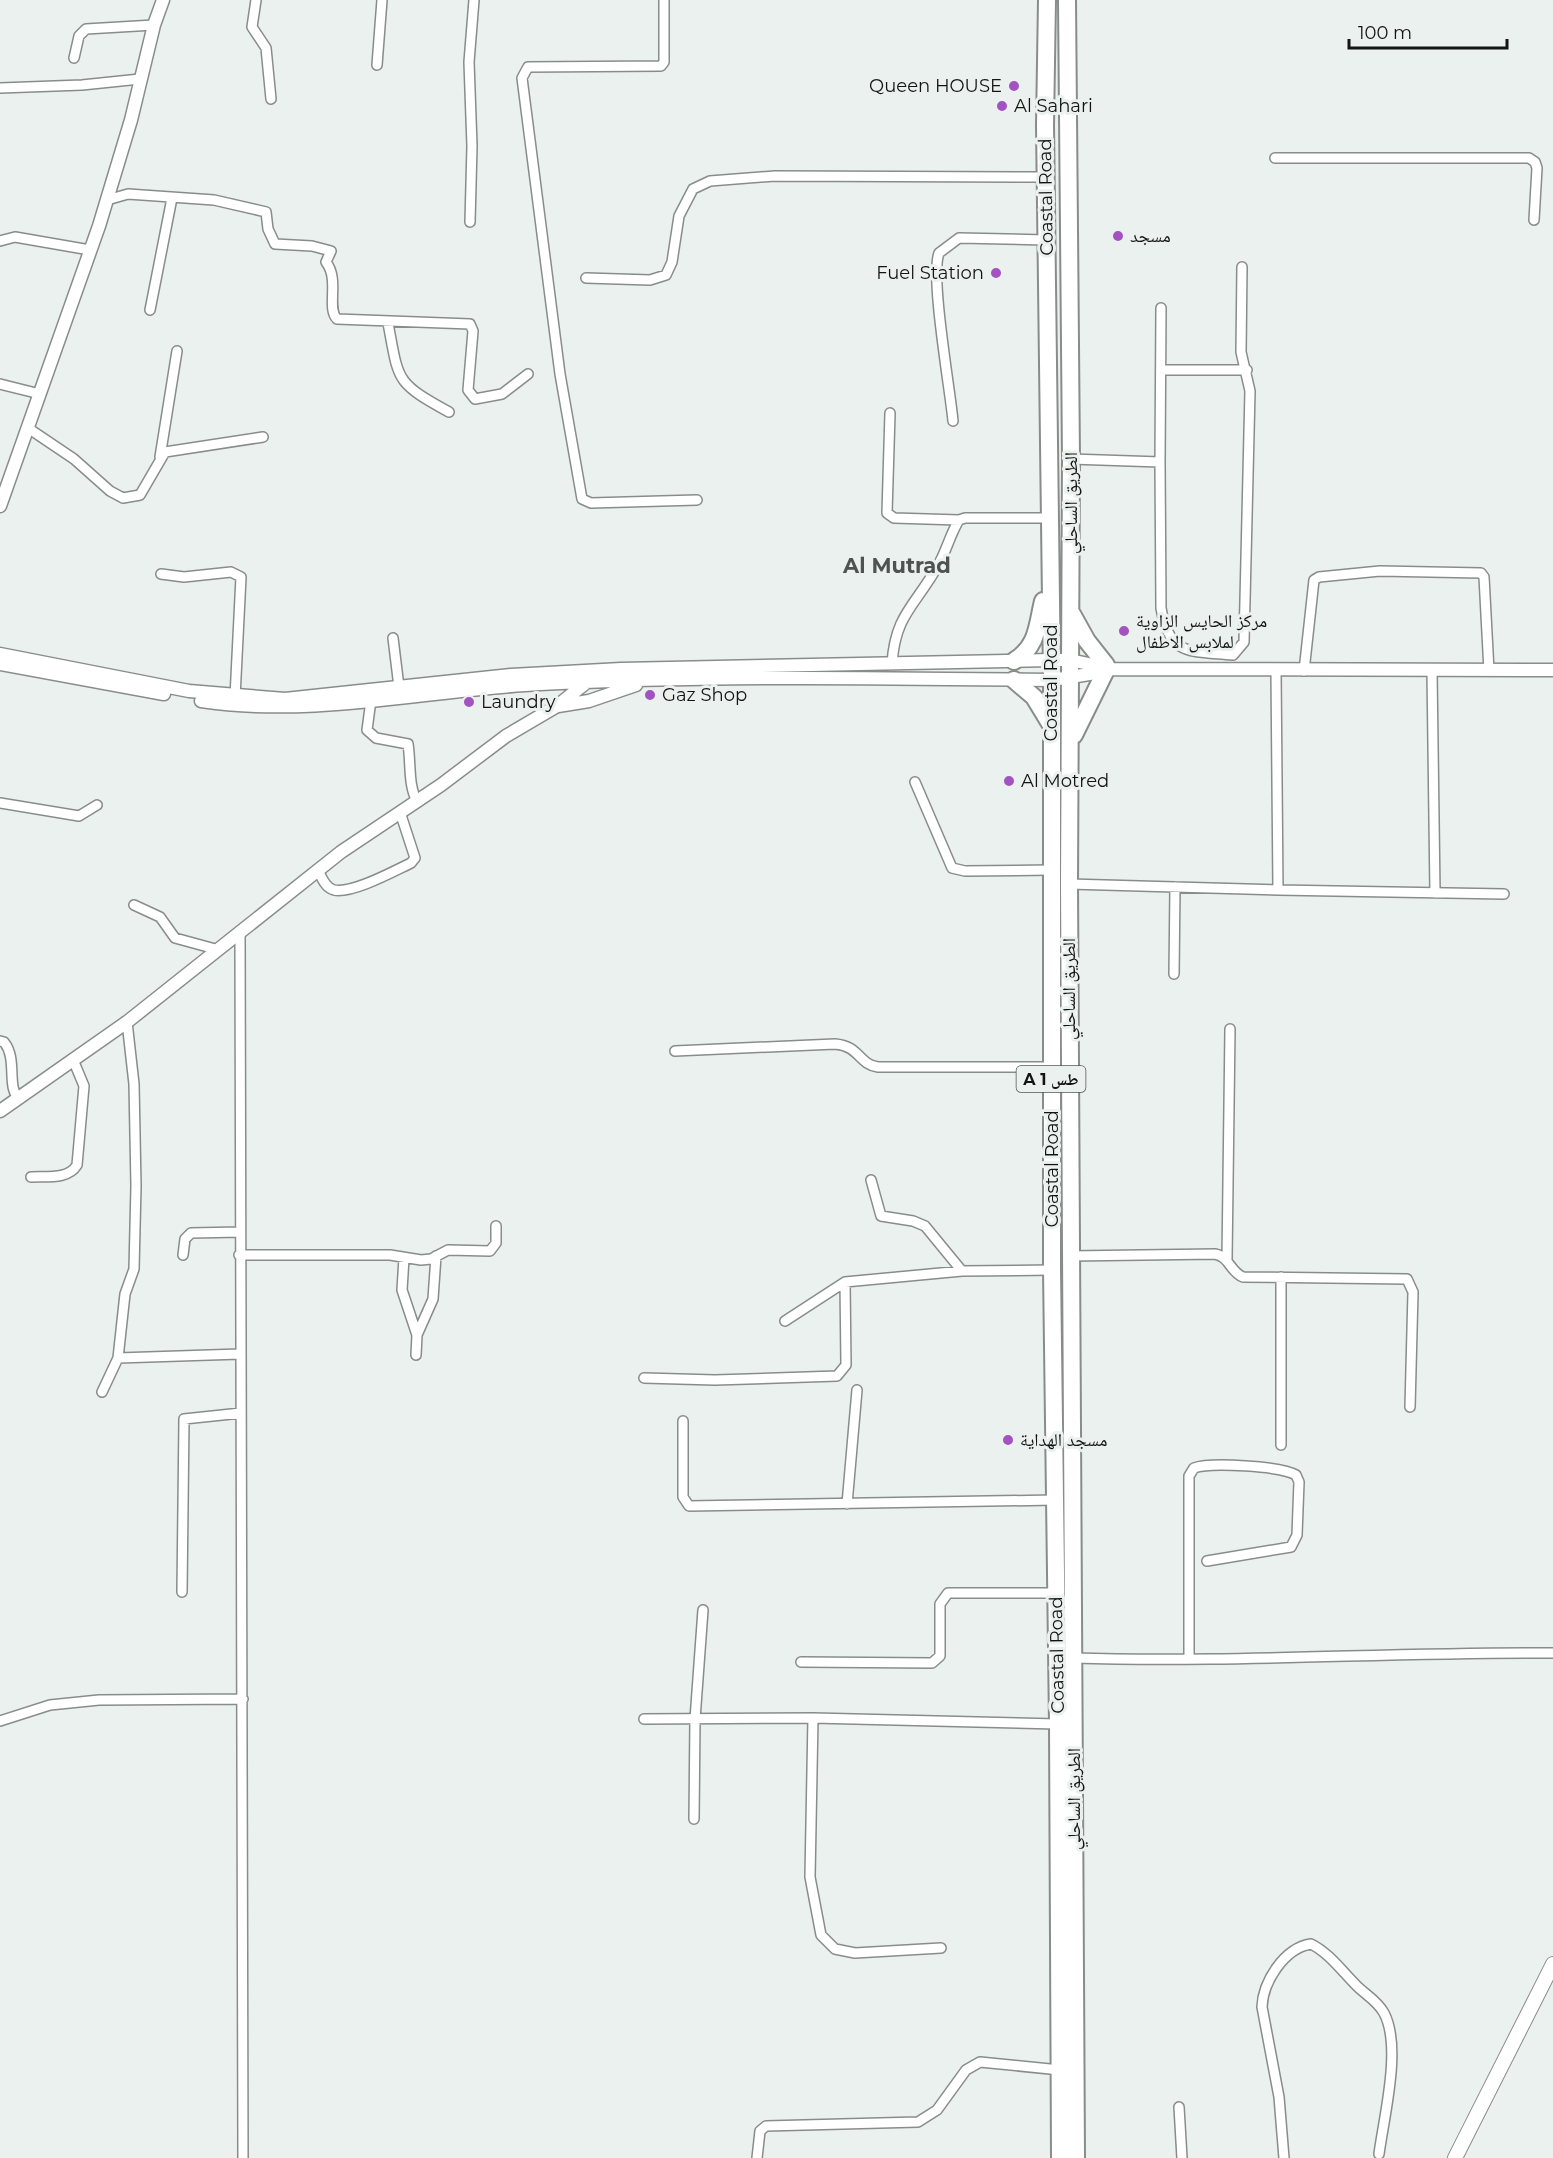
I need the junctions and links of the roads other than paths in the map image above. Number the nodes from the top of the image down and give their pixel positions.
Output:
1 (163, 0) edge
2 (256, 0) edge
3 (381, 0) edge
4 (474, 0) edge
5 (664, 0) edge
6 (1047, 0) edge
7 (1067, 0) edge
8 (154, 25) junction
9 (74, 58) dead end
10 (377, 65) dead end
11 (140, 79) junction
12 (0, 88) edge
13 (271, 99) dead end
14 (1275, 158) dead end
15 (1046, 177) junction
16 (172, 198) junction
17 (107, 200) junction
18 (1534, 220) dead end
19 (470, 222) dead end
20 (1046, 240) junction
21 (0, 241) edge
22 (90, 250) junction
23 (1242, 267) dead end
24 (586, 278) dead end
25 (1161, 308) dead end
26 (150, 310) dead end
27 (388, 322) junction
28 (177, 351) dead end
29 (1161, 370) junction
30 (1247, 370) junction
31 (528, 374) dead end
32 (0, 384) edge
33 (40, 394) junction
34 (449, 412) dead end
35 (890, 413) dead end
36 (953, 421) dead end
37 (28, 428) junction
38 (263, 437) dead end
39 (160, 457) junction
40 (1071, 459) junction
41 (1160, 462) junction
42 (697, 500) dead end
43 (0, 506) edge
44 (1049, 518) junction
45 (959, 520) junction
46 (161, 574) dead end
47 (1050, 587) junction
48 (1071, 612) junction
49 (393, 638) dead end
50 (0, 654) edge
51 (1014, 660) junction
52 (1051, 660) junction
53 (1070, 660) junction
54 (0, 664) edge
55 (892, 664) junction
56 (1108, 669) junction
57 (594, 670) junction
58 (1553, 670) edge
59 (1276, 671) junction
60 (1304, 671) junction
61 (1432, 671) junction
62 (1489, 671) junction
63 (649, 678) junction
64 (1071, 679) junction
65 (1014, 680) junction
66 (1052, 680) junction
67 (587, 682) junction
68 (399, 687) junction
69 (188, 695) junction
70 (235, 697) junction
71 (372, 700) junction
72 (556, 706) junction
73 (1051, 726) junction
74 (1071, 742) junction
75 (915, 782) dead end
76 (417, 801) junction
77 (0, 803) edge
78 (97, 806) dead end
79 (400, 812) junction
80 (1051, 870) junction
81 (319, 872) junction
82 (1069, 884) junction
83 (1175, 887) junction
84 (1278, 890) junction
85 (1435, 893) junction
86 (1504, 894) dead end
87 (134, 905) dead end
88 (240, 935) junction
89 (219, 950) junction
90 (1174, 974) dead end
91 (127, 1022) junction
92 (1230, 1029) dead end
93 (0, 1041) edge
94 (675, 1051) dead end
95 (74, 1062) junction
96 (1051, 1067) junction
97 (19, 1098) junction
98 (0, 1112) edge
99 (31, 1177) dead end
100 (871, 1180) dead end
101 (496, 1226) dead end
102 (240, 1232) junction
103 (183, 1255) dead end
104 (239, 1256) junction
105 (436, 1256) junction
106 (1070, 1256) junction
107 (404, 1258) junction
108 (1227, 1259) junction
109 (1052, 1270) junction
110 (962, 1271) junction
111 (1281, 1277) junction
112 (845, 1282) junction
113 (785, 1321) dead end
114 (417, 1335) junction
115 (240, 1354) junction
116 (416, 1354) dead end
117 (118, 1358) junction
118 (644, 1378) dead end
119 (857, 1390) dead end
120 (102, 1392) dead end
121 (1410, 1407) dead end
122 (241, 1413) junction
123 (683, 1421) dead end
124 (1281, 1445) dead end
125 (1054, 1500) junction
126 (848, 1504) junction
127 (1207, 1561) dead end
128 (182, 1592) dead end
129 (1056, 1593) junction
130 (704, 1610) dead end
131 (1553, 1653) edge
132 (1073, 1658) junction
133 (1189, 1658) junction
134 (801, 1662) dead end
135 (243, 1699) junction
136 (813, 1718) junction
137 (644, 1719) dead end
138 (695, 1719) junction
139 (0, 1721) edge
140 (1058, 1724) junction
141 (694, 1819) dead end
142 (941, 1948) dead end
143 (1553, 1964) edge
144 (1060, 2070) junction
145 (1179, 2107) dead end
146 (1379, 2154) dead end
147 (243, 2158) edge
148 (757, 2158) edge
149 (1060, 2158) edge
150 (1076, 2158) edge
151 (1182, 2158) edge
152 (1284, 2158) edge
153 (1455, 2158) edge

1 - 8 main road
2 - 13 street
3 - 10 street
4 - 19 street
5 - 42 street
6 - 15 highway, Coastal Road / A 1 طس
7 - 40 highway, الطريق الساحلي / A 1 طس
8 - 9 street
8 - 11 main road
11 - 12 street
11 - 17 main road
14 - 18 street
15 - 20 highway, Coastal Road / A 1 طس
15 - 24 street
16 - 17 street
16 - 26 street
16 - 27 street
17 - 22 main road
20 - 36 street
20 - 44 highway, Coastal Road / A 1 طس
21 - 22 street
22 - 33 main road
23 - 30 street
25 - 29 street
27 - 31 street
27 - 34 street
28 - 39 street
29 - 30 street
29 - 41 street
30 - 41 street
32 - 33 street
33 - 37 main road
35 - 45 street
37 - 39 street
37 - 43 main road
38 - 39 street
40 - 41 street
40 - 48 highway, الطريق الساحلي / A 1 طس
44 - 45 street
44 - 47 highway, Coastal Road / A 1 طس
45 - 55 street
46 - 70 street
47 - 51 highway
47 - 52 highway, Coastal Road / A 1 طس
48 - 53 highway, الطريق الساحلي / A 1 طس
48 - 56 highway
49 - 68 street
50 - 69 main road
51 - 52 main road
51 - 55 main road
52 - 53 main road
52 - 66 highway, Coastal Road / A 1 طس
53 - 56 main road
53 - 64 highway, الطريق الساحلي / A 1 طس
54 - 69 main road
55 - 57 main road
56 - 59 main road
56 - 64 main road
56 - 74 highway
57 - 67 main road
57 - 68 main road
58 - 62 main road
59 - 60 main road
59 - 84 street
60 - 61 main road
60 - 62 street
61 - 62 main road
61 - 85 street
63 - 65 main road
63 - 67 main road
63 - 72 main road
64 - 66 main road
64 - 74 highway, الطريق الساحلي / A 1 طس
65 - 66 main road
65 - 73 highway
66 - 73 highway, Coastal Road / A 1 طس
67 - 71 main road
67 - 72 main road
68 - 70 main road
69 - 70 main road
69 - 71 main road
71 - 76 street
72 - 76 main road
73 - 80 highway, Coastal Road / A 1 طس
74 - 82 highway, الطريق الساحلي / A 1 طس
75 - 80 street
76 - 79 main road
77 - 78 street
79 - 81 main road
79 - 81 street
80 - 96 highway, Coastal Road / A 1 طس
81 - 88 main road
82 - 83 street
82 - 106 highway, الطريق الساحلي / A 1 طس
83 - 84 street
83 - 90 street
84 - 85 street
85 - 86 street
87 - 89 street
88 - 89 main road
88 - 102 street
89 - 91 main road
91 - 95 main road
91 - 117 street
92 - 108 street
93 - 97 street
94 - 96 street
95 - 97 main road
95 - 99 street
96 - 109 highway, Coastal Road / A 1 طس
97 - 98 main road
100 - 110 street
101 - 105 street
102 - 103 street
102 - 104 street
104 - 107 street
104 - 115 street
105 - 107 street
105 - 114 street
106 - 108 street
106 - 132 highway, الطريق الساحلي / A 1 طس
107 - 114 street
108 - 111 street
109 - 110 street
109 - 125 highway, Coastal Road / A 1 طس
110 - 112 street
111 - 121 street
111 - 124 street
112 - 113 street
112 - 118 street
114 - 116 street
115 - 117 street
115 - 122 street
117 - 120 street
119 - 126 street
122 - 128 street
122 - 135 street
123 - 126 street
125 - 126 street
125 - 129 highway, Coastal Road / A 1 طس
127 - 133 street
129 - 134 street
129 - 140 highway, Coastal Road / A 1 طس
130 - 138 street
131 - 133 street
132 - 133 street
132 - 150 highway, الطريق الساحلي / A 1 طس
135 - 139 street
135 - 147 street
136 - 138 street
136 - 140 street
136 - 142 street
137 - 138 street
138 - 141 street
140 - 144 highway, Coastal Road / A 1 طس
143 - 153 main road
144 - 148 street
144 - 149 highway, Coastal Road / A 1 طس
145 - 151 street
146 - 152 street

